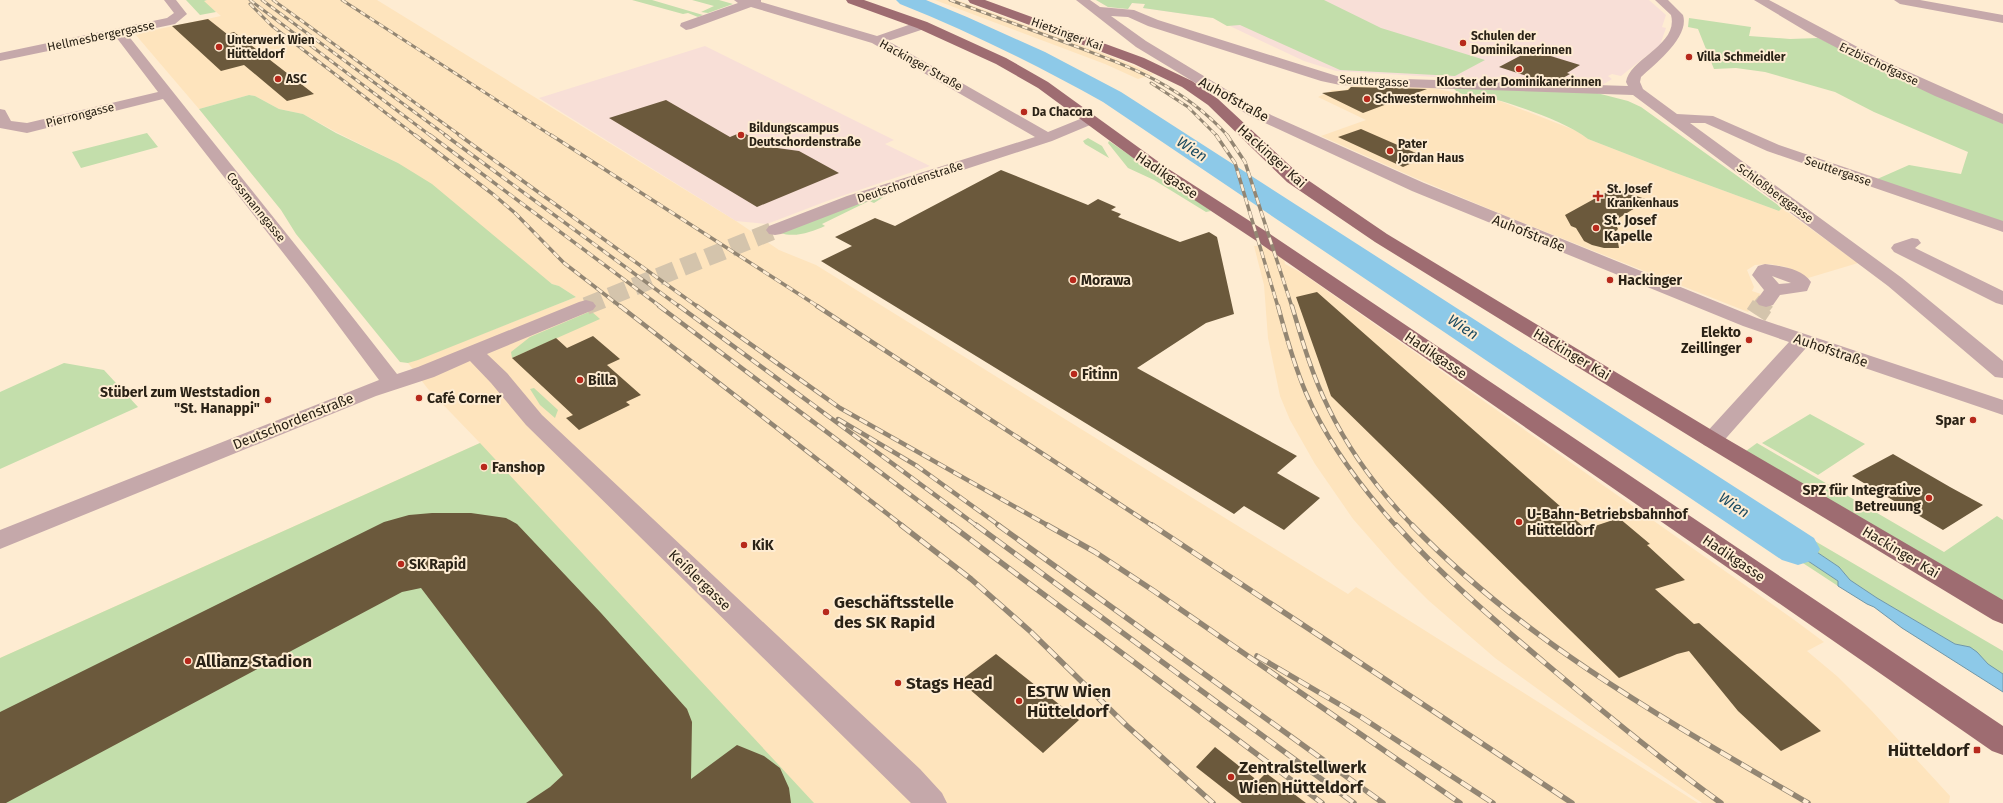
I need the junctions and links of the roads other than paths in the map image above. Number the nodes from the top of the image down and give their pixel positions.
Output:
1 (170, 0) edge
2 (852, 0) edge
3 (974, 0) edge
4 (1082, 0) edge
5 (1661, 0) edge
6 (1760, 0) edge
7 (1900, 0) edge
8 (1949, 0) edge
9 (750, 1) edge
10 (1097, 11) junction
11 (1999, 19) edge
12 (922, 25) junction
13 (686, 26) dead end
14 (120, 32) junction
15 (877, 40) junction
16 (0, 57) edge
17 (1160, 70) joint
18 (1637, 90) junction
19 (168, 94) junction
20 (0, 113) edge
21 (1673, 118) junction
22 (2003, 119) edge
23 (1090, 120) junction
24 (1108, 133) junction
25 (1046, 138) junction
26 (2003, 228) edge
27 (775, 230) tunnel mouth
28 (1912, 244) dead end
29 (2003, 299) edge
30 (586, 306) tunnel mouth
31 (1802, 340) junction
32 (474, 353) junction
33 (2003, 372) edge
34 (392, 382) junction
35 (2003, 408) edge
36 (1712, 440) junction
37 (0, 540) edge
38 (2003, 613) edge
39 (2003, 742) edge
40 (931, 803) edge

1 - 14 street, Hellmesbergergasse
2 - 12 main road, Hadikgasse
3 - 17 main road, Hietzinger Kai
4 - 10 street, Auhofstraße
5 - 18 street
6 - 22 street, Erzbischofgasse
7 - 11 street
8 - 11 street
9 - 13 street
9 - 15 street, Hackinger Straße
10 - 18 street, Seuttergasse
10 - 31 street, Auhofstraße
12 - 15 street
12 - 23 main road, Hadikgasse
14 - 16 street, Hellmesbergergasse
14 - 19 street, Cossmanngasse
15 - 25 street, Hackinger Straße
17 - 36 main road, Hackinger Kai
18 - 21 street, Schloßberggasse
19 - 20 street, Pierrongasse
19 - 34 street, Cossmanngasse
21 - 26 street, Seuttergasse
21 - 33 street, Schloßberggasse
23 - 24 main road, Hadikgasse
23 - 25 street, Deutschordenstraße
24 - 25 street, Deutschordenstraße
24 - 39 main road, Hadikgasse
25 - 27 street, Deutschordenstraße
28 - 29 street
30 - 32 street, Deutschordenstraße
31 - 35 street, Auhofstraße
31 - 36 street
32 - 34 street, Deutschordenstraße
32 - 40 street, Keißlergasse
34 - 37 street, Deutschordenstraße
36 - 38 main road, Hackinger Kai

